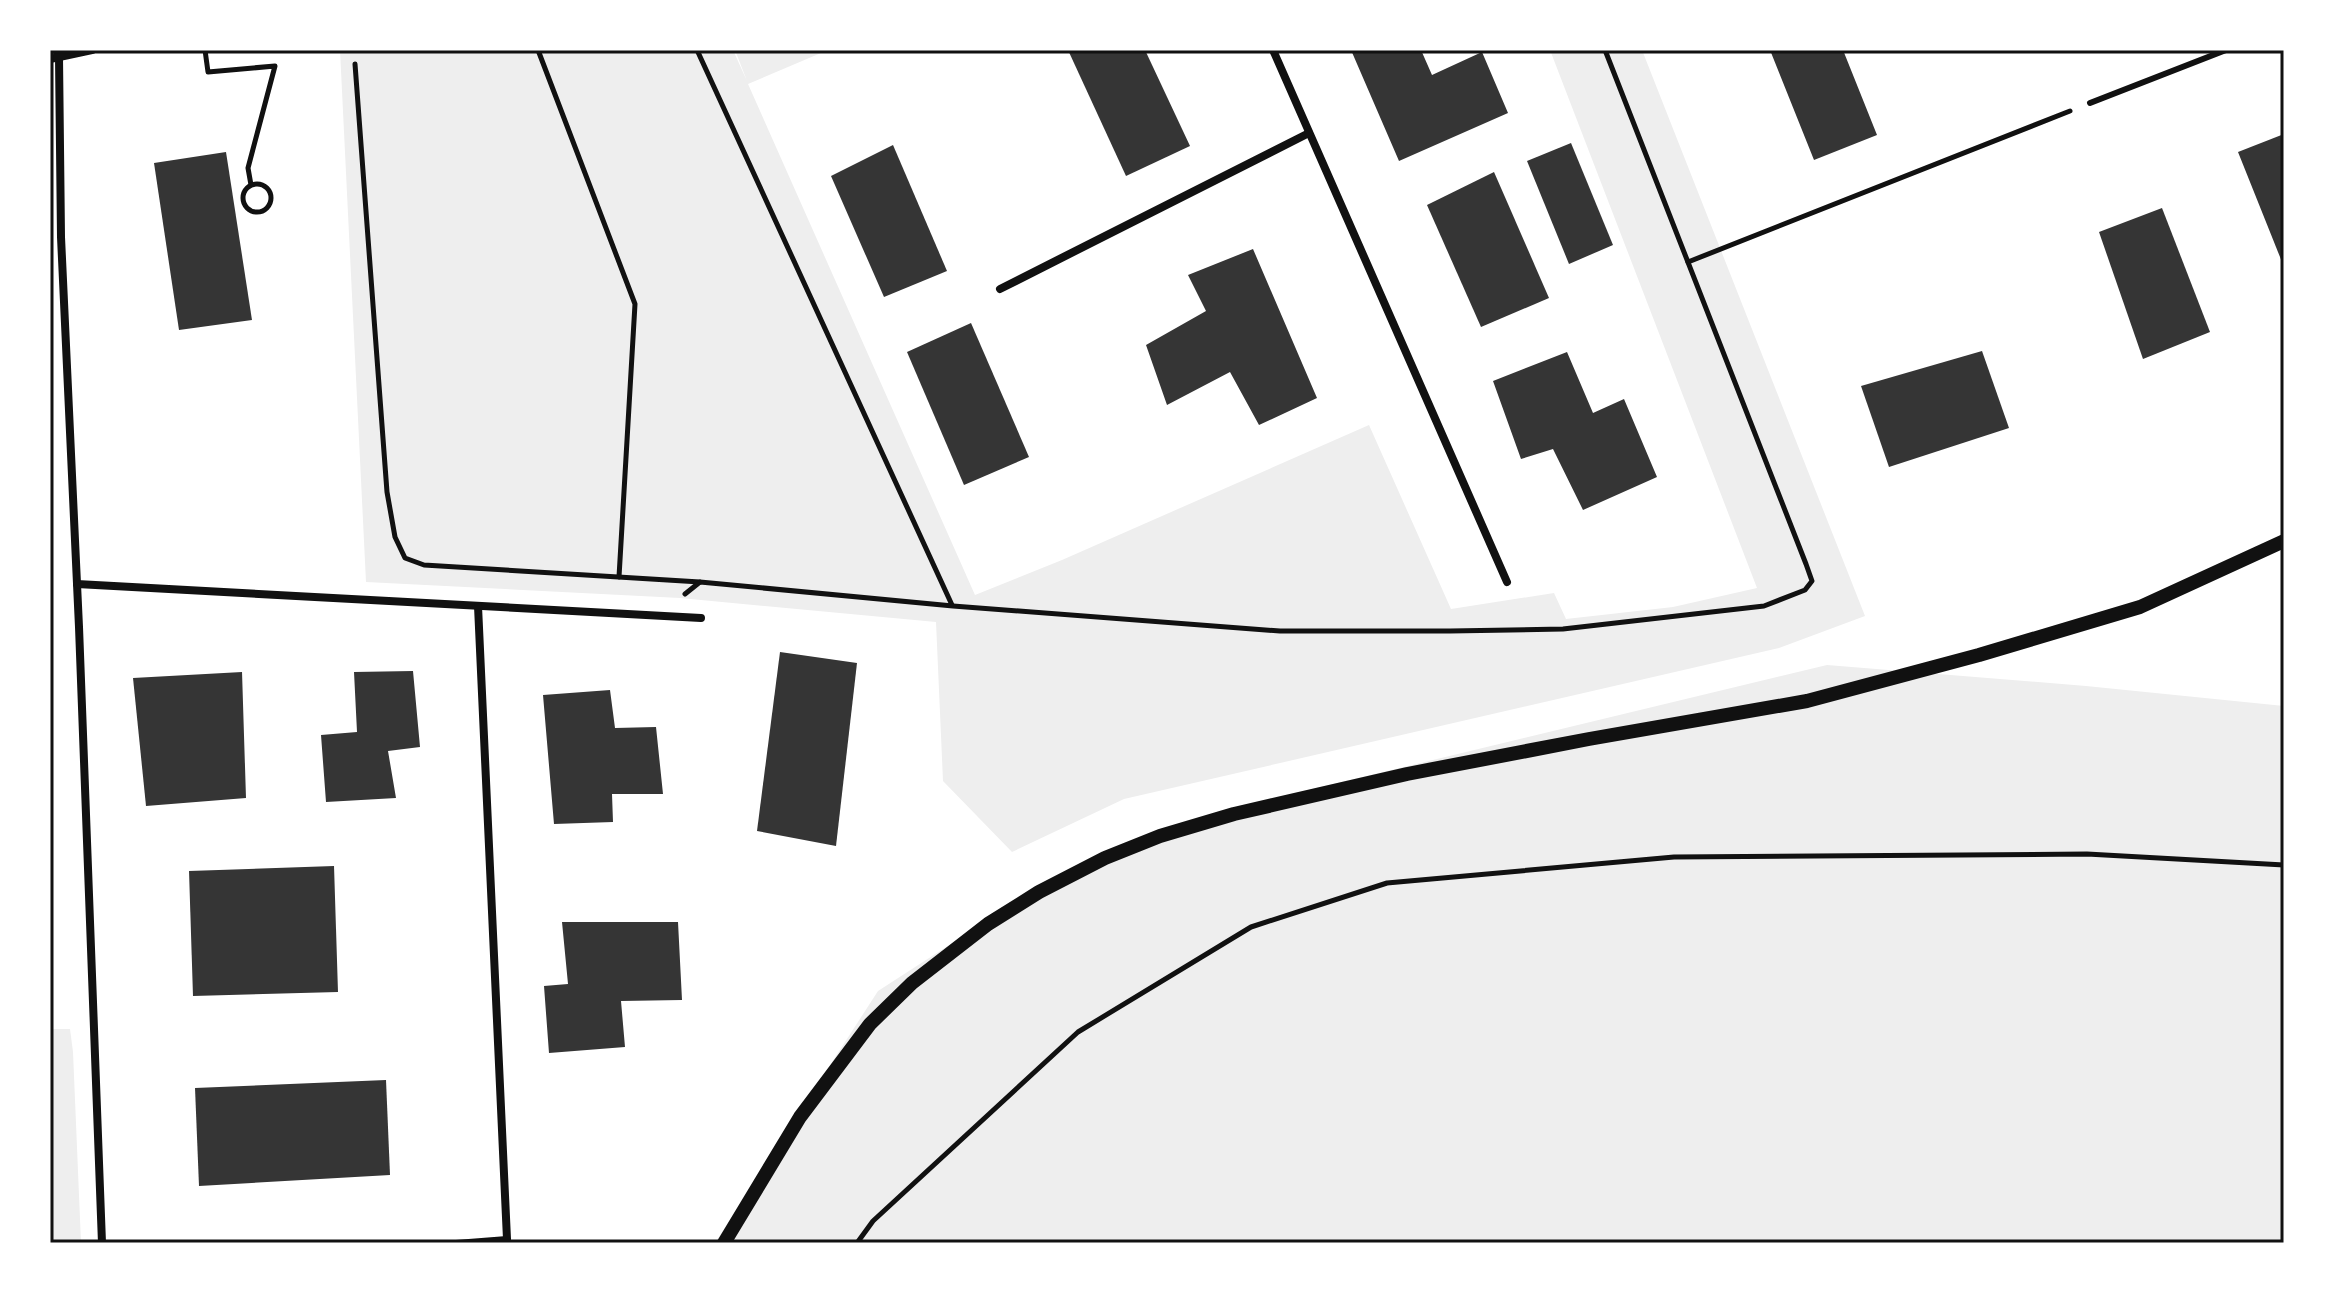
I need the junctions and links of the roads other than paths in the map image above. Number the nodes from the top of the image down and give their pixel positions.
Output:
1 (92, 50) edge
2 (1273, 50) edge
3 (2226, 50) edge
4 (55, 55) edge
5 (2090, 103) road end
6 (1309, 133) junction
7 (1000, 289) dead end
8 (2284, 541) edge
9 (1507, 582) dead end
10 (77, 584) junction
11 (478, 606) junction
12 (701, 618) dead end
13 (507, 1241) edge
14 (102, 1243) edge
15 (456, 1243) edge
16 (724, 1243) edge

1 - 4 street
2 - 6 street
3 - 5 lane
4 - 10 street
6 - 7 street
6 - 9 street
8 - 16 street
10 - 11 street
10 - 14 street
11 - 12 street
11 - 13 street
13 - 15 lane

